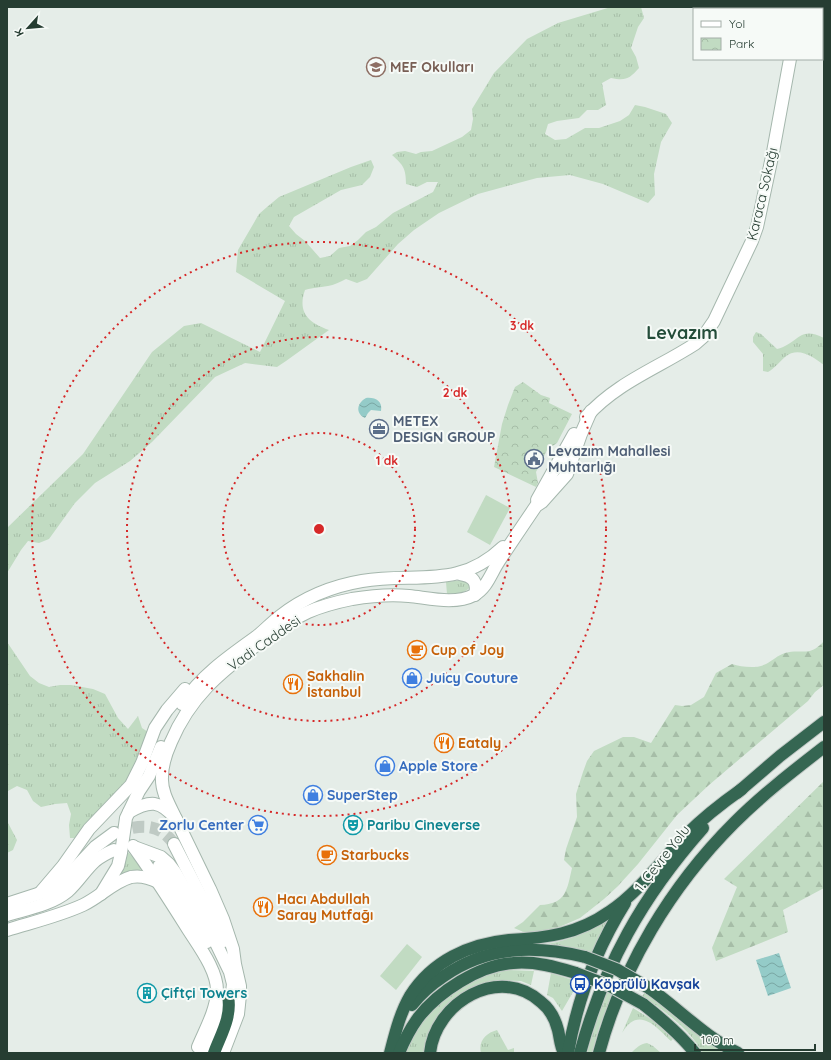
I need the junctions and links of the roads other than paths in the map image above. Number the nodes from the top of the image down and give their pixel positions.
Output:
1 (790, 60) edge
2 (515, 537) junction
3 (466, 571) junction
4 (489, 579) junction
5 (475, 595) junction
6 (207, 673) junction
7 (824, 722) edge
8 (824, 746) edge
9 (742, 789) junction
10 (129, 812) junction
11 (176, 819) junction
12 (120, 832) junction
13 (174, 844) tunnel mouth
14 (134, 847) junction
15 (114, 850) dead end
16 (159, 866) dead end
17 (158, 882) junction
18 (40, 893) junction
19 (101, 894) junction
20 (631, 894) junction
21 (7, 904) edge
22 (7, 915) edge
23 (7, 930) edge
24 (235, 964) junction
25 (228, 996) junction
26 (396, 1032) junction
27 (196, 1053) edge
28 (204, 1053) edge
29 (214, 1053) edge
30 (223, 1053) edge
31 (390, 1053) edge
32 (399, 1053) edge
33 (430, 1053) edge
34 (564, 1053) edge
35 (568, 1053) edge
36 (580, 1053) edge
37 (599, 1053) edge
38 (695, 1053) edge
39 (738, 1053) edge

1 - 2 main road, Karaca Sokağı
2 - 3 main road
2 - 4 main road
3 - 4 main road
3 - 5 main road
3 - 6 main road, Vadi Caddesi
4 - 5 main road
5 - 11 main road, Vadi Caddesi
6 - 10 main road
6 - 18 main road
7 - 9 highway, 1. Çevre Yolu
8 - 37 highway
9 - 20 highway
9 - 36 highway, 1. Çevre Yolu
10 - 11 main road
10 - 12 main road
11 - 24 main road, Vadi Caddesi
12 - 14 main road
12 - 18 main road
12 - 19 main road
13 - 24 main road
14 - 17 main road
14 - 25 main road
15 - 22 main road
16 - 25 main road
17 - 19 main road
17 - 27 main road
18 - 21 main road
19 - 23 main road
20 - 26 highway
20 - 35 highway
24 - 30 main road
25 - 28 main road
25 - 29 highway
26 - 31 highway
26 - 39 highway, bridge
32 - 38 highway, bridge
33 - 34 highway

